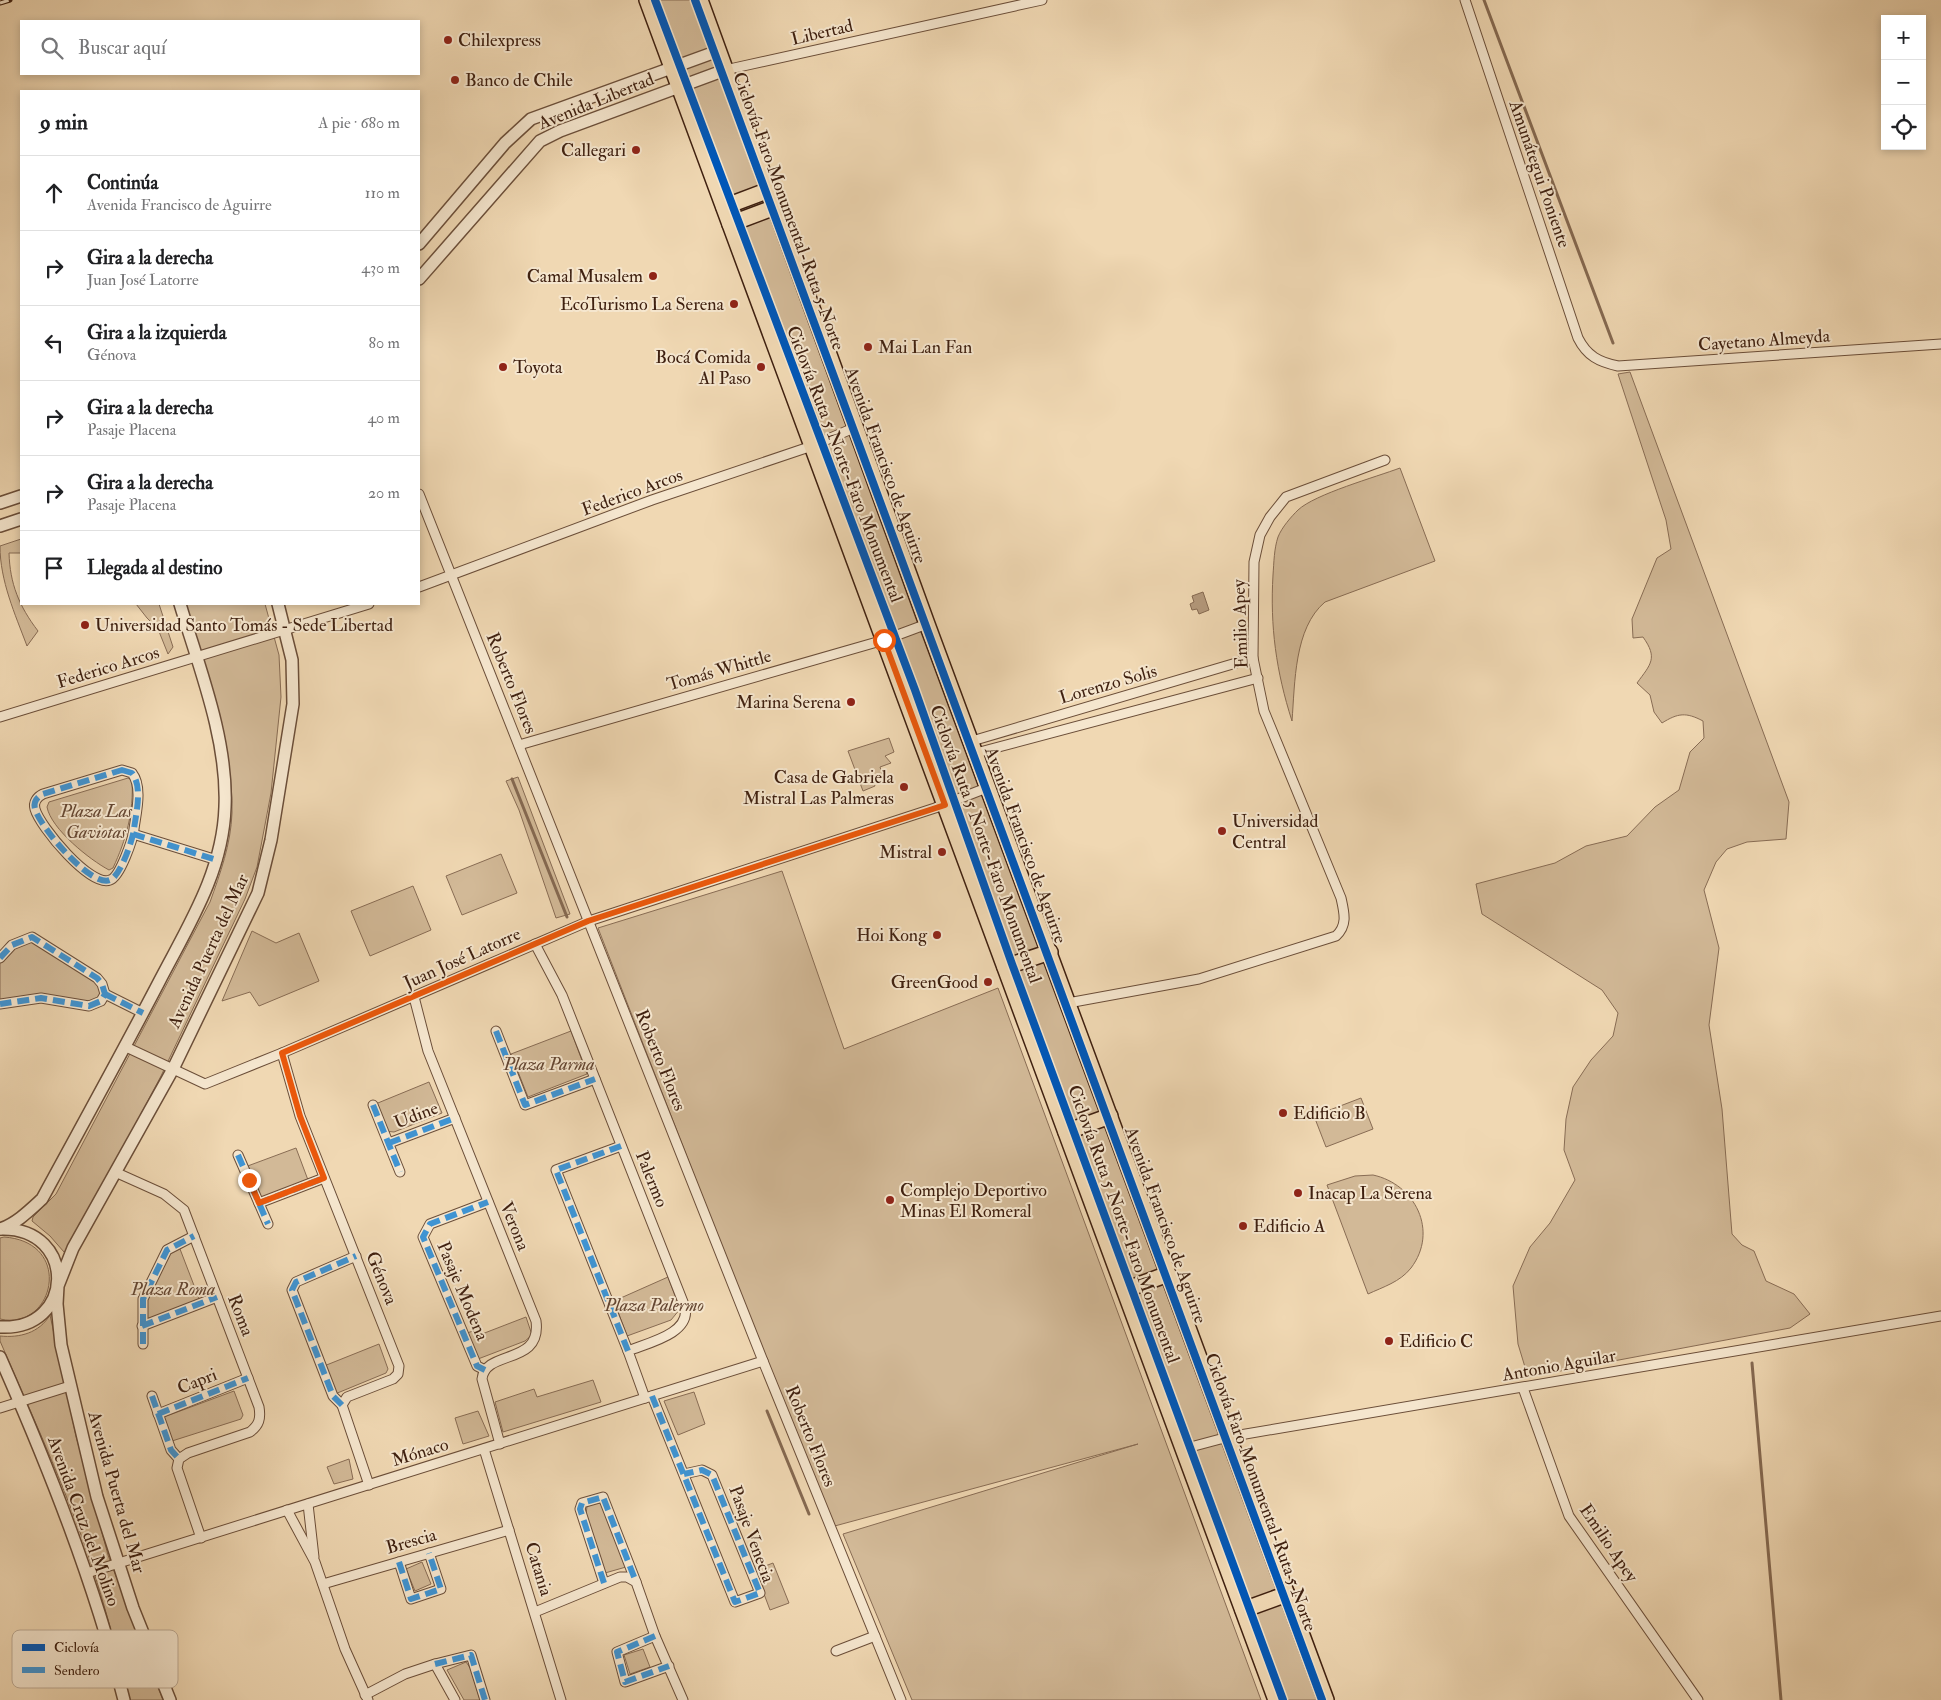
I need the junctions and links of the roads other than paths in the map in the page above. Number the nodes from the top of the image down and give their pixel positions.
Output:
1 (647, 0) edge
2 (700, 0) edge
3 (1042, 0) edge
4 (1465, 0) edge
5 (718, 50) junction
6 (671, 66) junction
7 (726, 70) junction
8 (679, 87) junction
9 (769, 190) junction
10 (724, 207) junction
11 (775, 207) junction
12 (730, 224) junction
13 (420, 243) edge
14 (420, 278) edge
15 (1941, 344) edge
16 (1590, 356) joint
17 (856, 427) junction
18 (812, 446) junction
19 (1385, 460) dead end
20 (20, 496) edge
21 (420, 497) edge
22 (0, 503) edge
23 (20, 519) edge
24 (0, 526) edge
25 (452, 577) junction
26 (420, 588) edge
27 (180, 605) edge
28 (278, 605) edge
29 (366, 605) edge
30 (927, 624) junction
31 (286, 631) junction
32 (884, 640) junction
33 (196, 657) junction
34 (1253, 658) junction
35 (1258, 678) junction
36 (0, 717) edge
37 (519, 745) junction
38 (974, 747) junction
39 (989, 787) junction
40 (945, 805) junction
41 (133, 834) junction
42 (217, 860) junction
43 (588, 921) junction
44 (535, 944) junction
45 (1050, 952) junction
46 (0, 958) edge
47 (1005, 967) junction
48 (105, 994) junction
49 (414, 997) junction
50 (1068, 1003) junction
51 (0, 1004) edge
52 (143, 1013) junction
53 (496, 1030) dead end
54 (126, 1047) junction
55 (282, 1053) junction
56 (173, 1069) junction
57 (595, 1079) junction
58 (373, 1105) dead end
59 (1110, 1116) junction
60 (454, 1118) junction
61 (1066, 1132) junction
62 (389, 1143) junction
63 (621, 1146) junction
64 (238, 1155) dead end
65 (115, 1172) junction
66 (400, 1172) dead end
67 (324, 1178) junction
68 (488, 1202) junction
69 (259, 1203) junction
70 (268, 1224) dead end
71 (0, 1229) edge
72 (194, 1236) junction
73 (356, 1256) junction
74 (1168, 1274) junction
75 (58, 1286) junction
76 (1125, 1290) junction
77 (217, 1297) junction
78 (1941, 1316) edge
79 (142, 1326) junction
80 (0, 1328) edge
81 (143, 1344) dead end
82 (628, 1351) junction
83 (0, 1357) edge
84 (763, 1361) junction
85 (485, 1370) junction
86 (248, 1378) junction
87 (70, 1386) junction
88 (1523, 1388) junction
89 (152, 1396) dead end
90 (648, 1397) junction
91 (20, 1402) junction
92 (342, 1405) junction
93 (0, 1408) edge
94 (158, 1414) junction
95 (1228, 1437) junction
96 (500, 1444) junction
97 (484, 1449) junction
98 (1184, 1449) junction
99 (179, 1459) junction
100 (684, 1474) junction
101 (369, 1485) junction
102 (308, 1504) junction
103 (287, 1510) junction
104 (509, 1530) junction
105 (201, 1538) junction
106 (429, 1553) junction
107 (314, 1562) junction
108 (399, 1562) junction
109 (118, 1563) junction
110 (87, 1573) junction
111 (636, 1582) junction
112 (604, 1583) junction
113 (323, 1584) junction
114 (1286, 1594) junction
115 (1243, 1610) junction
116 (535, 1612) junction
117 (104, 1630) edge
118 (142, 1630) edge
119 (655, 1636) junction
120 (875, 1636) junction
121 (836, 1651) dead end
122 (435, 1664) junction
123 (669, 1666) junction
124 (165, 1688) edge
125 (367, 1697) edge
126 (170, 1700) edge
127 (455, 1700) edge
128 (485, 1700) edge
129 (562, 1700) edge
130 (683, 1700) edge
131 (901, 1700) edge
132 (1276, 1700) edge
133 (1326, 1700) edge
134 (1698, 1700) edge

1 - 6 main road
2 - 5 main road, Avenida Francisco de Aguirre
3 - 7 street, Libertad
4 - 16 street, Amunátegui Poniente
5 - 6 street, Avenida Libertad
5 - 7 main road, Avenida Francisco de Aguirre
6 - 8 main road
6 - 13 street, Avenida Libertad
7 - 8 street, Avenida Libertad
7 - 9 main road, Avenida Francisco de Aguirre
8 - 10 main road
8 - 14 street, Avenida Libertad
9 - 10 main road
9 - 11 main road, Avenida Francisco de Aguirre
10 - 12 main road
11 - 12 main road
11 - 17 main road, Avenida Francisco de Aguirre
12 - 18 main road
15 - 16 street, Cayetano Almeyda
17 - 18 street, Federico Arcos
17 - 30 main road, Avenida Francisco de Aguirre
18 - 25 street, Federico Arcos
18 - 32 main road
19 - 34 street, Emilio Apey
20 - 22 street
21 - 25 street, Roberto Flores
23 - 24 street
25 - 26 street, Federico Arcos
25 - 37 street, Roberto Flores
27 - 33 street, Avenida Puerta del Mar
28 - 31 street, Avenida Puerta del Mar
29 - 31 street, Federico Arcos
30 - 32 street, Tomás Whittle
30 - 38 main road, Avenida Francisco de Aguirre
31 - 33 street, Federico Arcos
31 - 56 street, Avenida Puerta del Mar
32 - 37 street, Tomás Whittle
32 - 40 main road
33 - 36 street, Federico Arcos
33 - 42 street, Avenida Puerta del Mar
34 - 35 street, Emilio Apey
34 - 38 street, Lorenzo Solis
35 - 38 street, Lorenzo Solis
35 - 50 street, Emilio Apey
37 - 43 street, Roberto Flores
38 - 39 main road, Avenida Francisco de Aguirre
39 - 40 street, Juan José Latorre
39 - 45 main road, Avenida Francisco de Aguirre
40 - 43 street, Juan José Latorre
40 - 47 main road
41 - 41 street
41 - 42 street
42 - 52 street, Avenida Puerta del Mar
43 - 44 street, Juan José Latorre
43 - 84 street, Roberto Flores
44 - 49 street, Juan José Latorre
44 - 57 street, Palermo
45 - 47 main road
45 - 50 main road, Avenida Francisco de Aguirre
46 - 48 street
47 - 61 main road
48 - 51 street
48 - 52 street
49 - 55 street, Juan José Latorre
49 - 60 street, Verona
50 - 59 main road, Avenida Francisco de Aguirre
52 - 54 street, Avenida Puerta del Mar
53 - 57 street
54 - 56 street, Juan José Latorre
54 - 71 street, Avenida Puerta del Mar
55 - 56 street, Juan José Latorre
55 - 67 street, Génova
56 - 65 street, Avenida Puerta del Mar
57 - 63 street, Palermo
58 - 62 street, Udine
59 - 61 main road
59 - 74 main road, Avenida Francisco de Aguirre
60 - 62 street, Udine
60 - 68 street, Verona
61 - 76 main road
62 - 66 street, Udine
63 - 82 street, Palermo
63 - 82 street
64 - 69 street
65 - 72 street, Roma
65 - 75 street, Avenida Puerta del Mar
67 - 69 street
67 - 73 street, Génova
68 - 85 street, Verona
68 - 85 street, Pasaje Modena
69 - 70 street
71 - 75 street, Avenida Puerta del Mar
72 - 77 street, Roma
72 - 79 street
73 - 92 street, Génova
73 - 92 street
74 - 76 main road
74 - 95 main road, Avenida Francisco de Aguirre
75 - 80 street, Avenida Puerta del Mar
75 - 87 street, Avenida Puerta del Mar
76 - 98 main road
77 - 79 street
77 - 86 street, Roma
78 - 88 street, Antonio Aguilar
79 - 81 street
82 - 90 street
83 - 91 street, Avenida Cruz del Molino
84 - 90 street, Mónaco
84 - 120 street, Roberto Flores
85 - 96 street
86 - 94 street, Capri
86 - 99 street, Roma
87 - 91 street
87 - 109 street, Avenida Puerta del Mar
88 - 95 street, Antonio Aguilar
88 - 134 street, Emilio Apey
89 - 94 street
90 - 96 street, Mónaco
90 - 100 street, Pasaje Venecia
91 - 93 street
91 - 110 street, Avenida Cruz del Molino
92 - 101 street
94 - 99 street
95 - 98 street, Antonio Aguilar
95 - 114 main road, Avenida Francisco de Aguirre
96 - 97 street, Mónaco
97 - 101 street, Mónaco
97 - 104 street, Catania
98 - 115 main road
99 - 105 street
100 - 100 street, Pasaje Venecia
101 - 102 street, Mónaco
102 - 103 street, Mónaco
102 - 107 street
103 - 105 street, Mónaco
103 - 107 street
104 - 106 street, Brescia
104 - 116 street, Catania
105 - 109 street, Mónaco
106 - 108 street, Brescia
106 - 108 street
107 - 113 street
108 - 113 street, Brescia
109 - 110 street, Mónaco
109 - 118 street, Avenida Puerta del Mar
110 - 117 street, Avenida Cruz del Molino
111 - 112 street
111 - 112 street
111 - 119 street
112 - 116 street
113 - 125 street
114 - 115 main road
114 - 133 main road, Avenida Francisco de Aguirre
115 - 132 main road
116 - 129 street, Catania
119 - 123 street
119 - 123 street
120 - 121 street
120 - 131 street, Roberto Flores
122 - 125 street
122 - 127 street
122 - 128 street
123 - 130 street
124 - 126 street, Avenida Puerta del Mar

